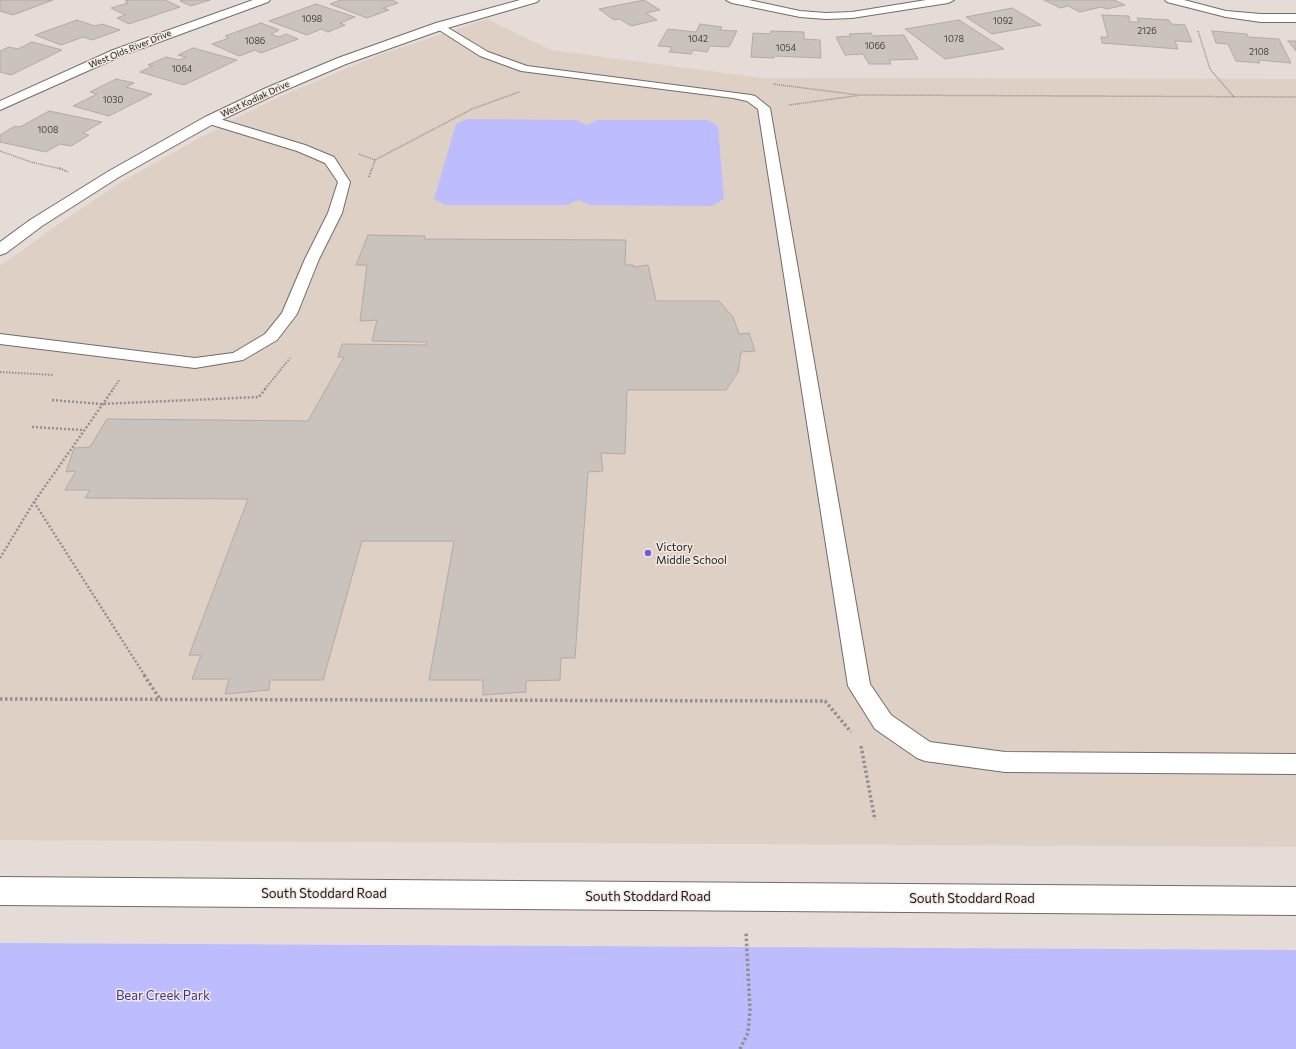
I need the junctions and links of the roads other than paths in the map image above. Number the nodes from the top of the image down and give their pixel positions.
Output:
1 (264, 0) edge
2 (533, 0) edge
3 (732, 0) edge
4 (948, 0) edge
5 (1171, 0) edge
6 (1296, 18) edge
7 (440, 26) junction
8 (0, 106) edge
9 (210, 120) junction
10 (0, 250) edge
11 (0, 338) edge
12 (1296, 764) edge
13 (0, 891) edge
14 (1296, 901) edge

1 - 8 street, West Olds River Drive
2 - 7 street, West Kodiak Drive
3 - 4 street
5 - 6 street
7 - 9 street, West Kodiak Drive
7 - 12 lane
9 - 10 street, West Kodiak Drive
9 - 11 lane
13 - 14 street, South Stoddard Road

